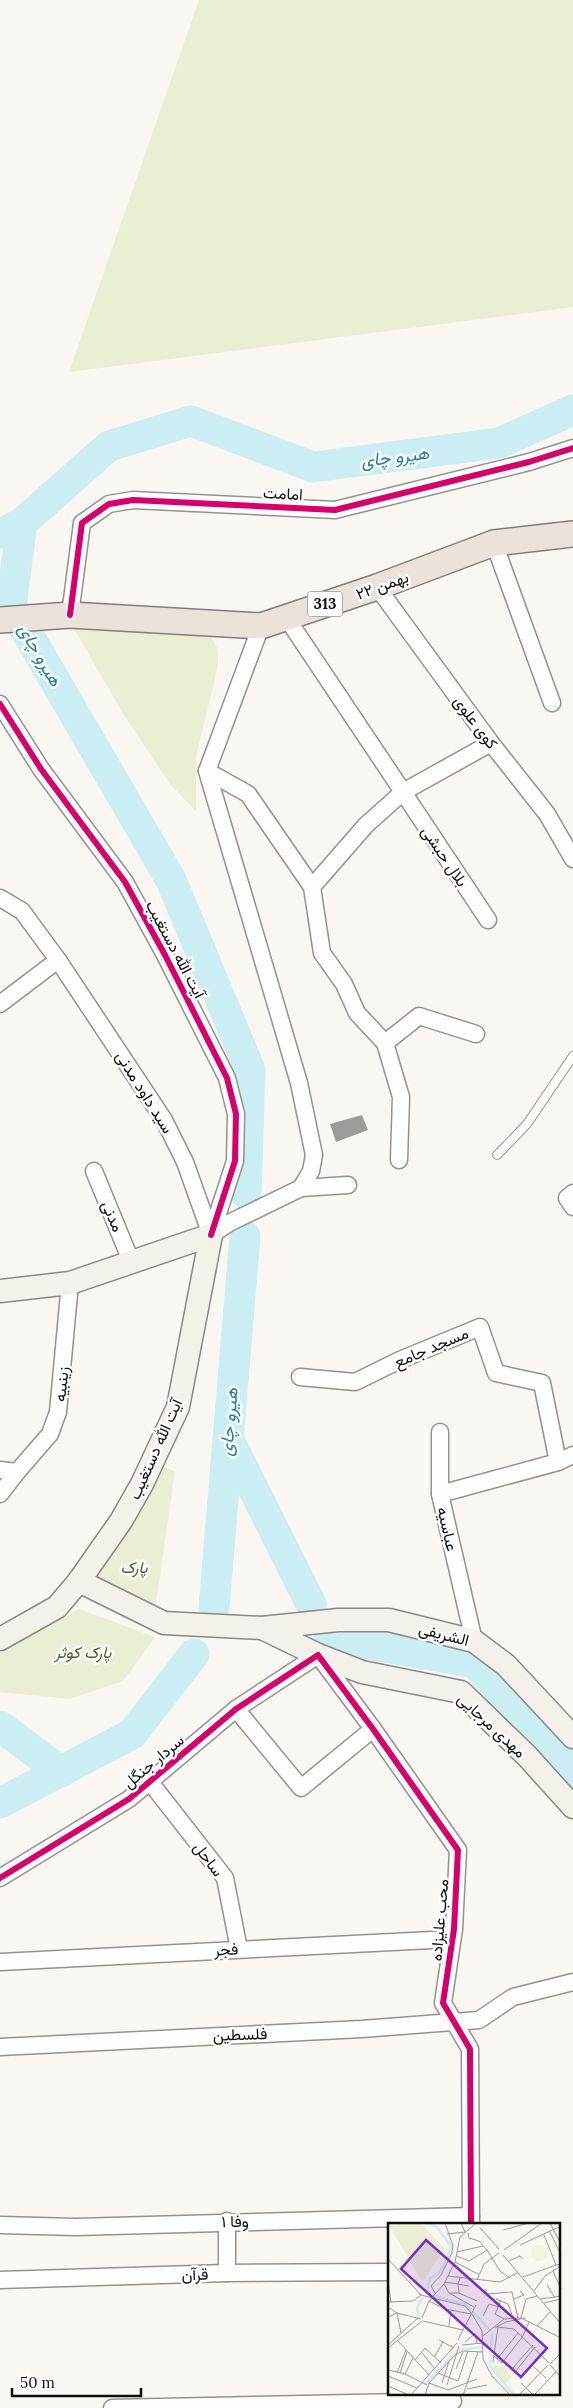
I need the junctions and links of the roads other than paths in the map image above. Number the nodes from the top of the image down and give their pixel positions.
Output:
1 (573, 448) edge
2 (573, 534) edge
3 (494, 543) junction
4 (377, 587) junction
5 (70, 615) junction
6 (286, 617) junction
7 (0, 620) edge
8 (261, 626) junction
9 (552, 703) dead end
10 (0, 704) edge
11 (491, 743) junction
12 (207, 771) junction
13 (403, 792) junction
14 (573, 859) edge
15 (312, 887) junction
16 (0, 898) edge
17 (488, 920) dead end
18 (58, 960) junction
19 (0, 1004) edge
20 (476, 1034) dead end
21 (386, 1043) junction
22 (573, 1056) edge
23 (497, 1155) dead end
24 (399, 1160) dead end
25 (94, 1171) dead end
26 (348, 1185) dead end
27 (301, 1188) junction
28 (573, 1193) edge
29 (573, 1207) edge
30 (211, 1235) junction
31 (132, 1260) junction
32 (70, 1283) junction
33 (0, 1291) edge
34 (300, 1377) dead end
35 (440, 1432) dead end
36 (566, 1458) edge
37 (0, 1470) edge
38 (17, 1472) junction
39 (0, 1494) edge
40 (440, 1494) junction
41 (80, 1581) junction
42 (262, 1628) junction
43 (0, 1639) edge
44 (474, 1640) junction
45 (318, 1655) junction
46 (236, 1709) junction
47 (373, 1729) junction
48 (573, 1736) edge
49 (150, 1782) junction
50 (573, 1807) edge
51 (0, 1878) edge
52 (452, 1939) junction
53 (240, 1949) junction
54 (0, 1962) edge
55 (573, 1982) edge
56 (454, 2021) junction
57 (0, 2047) edge
58 (471, 2220) edge
59 (228, 2221) junction
60 (0, 2225) edge
61 (388, 2272) edge
62 (227, 2273) junction
63 (0, 2280) edge
64 (453, 2401) edge
65 (112, 2408) edge

1 - 5 street, امامت
2 - 3 main road, ۲۲ بهمن / 313
3 - 4 main road, ۲۲ بهمن / 313
3 - 9 street
4 - 6 main road, ۲۲ بهمن / 313
4 - 11 street, کوی علوی
5 - 7 main road, 313
5 - 8 main road, ۲۲ بهمن / 313
6 - 8 main road, ۲۲ بهمن / 313
6 - 13 street, بلال حبشی
8 - 12 street
10 - 30 street, آیت الله دستغیب
11 - 13 street
11 - 14 street, کوی علوی
12 - 15 street
12 - 27 street
13 - 15 street
13 - 17 street, بلال حبشی
15 - 21 street
16 - 18 street, سید داود مدنی
18 - 19 street
18 - 30 street, سید داود مدنی
20 - 21 street
21 - 24 street
22 - 23 lane
25 - 31 street, مدنی
26 - 27 street
27 - 30 street
28 - 29 street
30 - 31 main road
30 - 41 main road, آیت الله دستغیب
31 - 32 main road
32 - 33 main road
32 - 38 street, زینبیه
34 - 36 street, مسجد جامع
35 - 40 street
36 - 40 street, عباسیه
37 - 38 street
38 - 39 street, زینبیه
40 - 44 street, عباسیه
41 - 42 main road
41 - 43 main road, آیت الله دستغیب
42 - 44 main road, الشریفی
42 - 45 main road, مهدی مرجایی
44 - 48 main road, الشریفی
45 - 46 street, سردار جنگل
45 - 47 street, محب علیزاده
45 - 50 main road, مهدی مرجایی
46 - 47 street
46 - 49 street, سردار جنگل
47 - 52 street, محب علیزاده
49 - 51 street, سردار جنگل
49 - 53 street, ساحل
52 - 53 street, فجر
52 - 56 street, محب علیزاده
53 - 54 street, فجر
55 - 56 street, فلسطین
56 - 57 street, فلسطین
56 - 58 street, محب علیزاده
58 - 59 street, وفا ۱
59 - 60 street, وفا ۱
59 - 62 street
61 - 62 street, قرآن
62 - 63 street, قرآن
64 - 65 street

